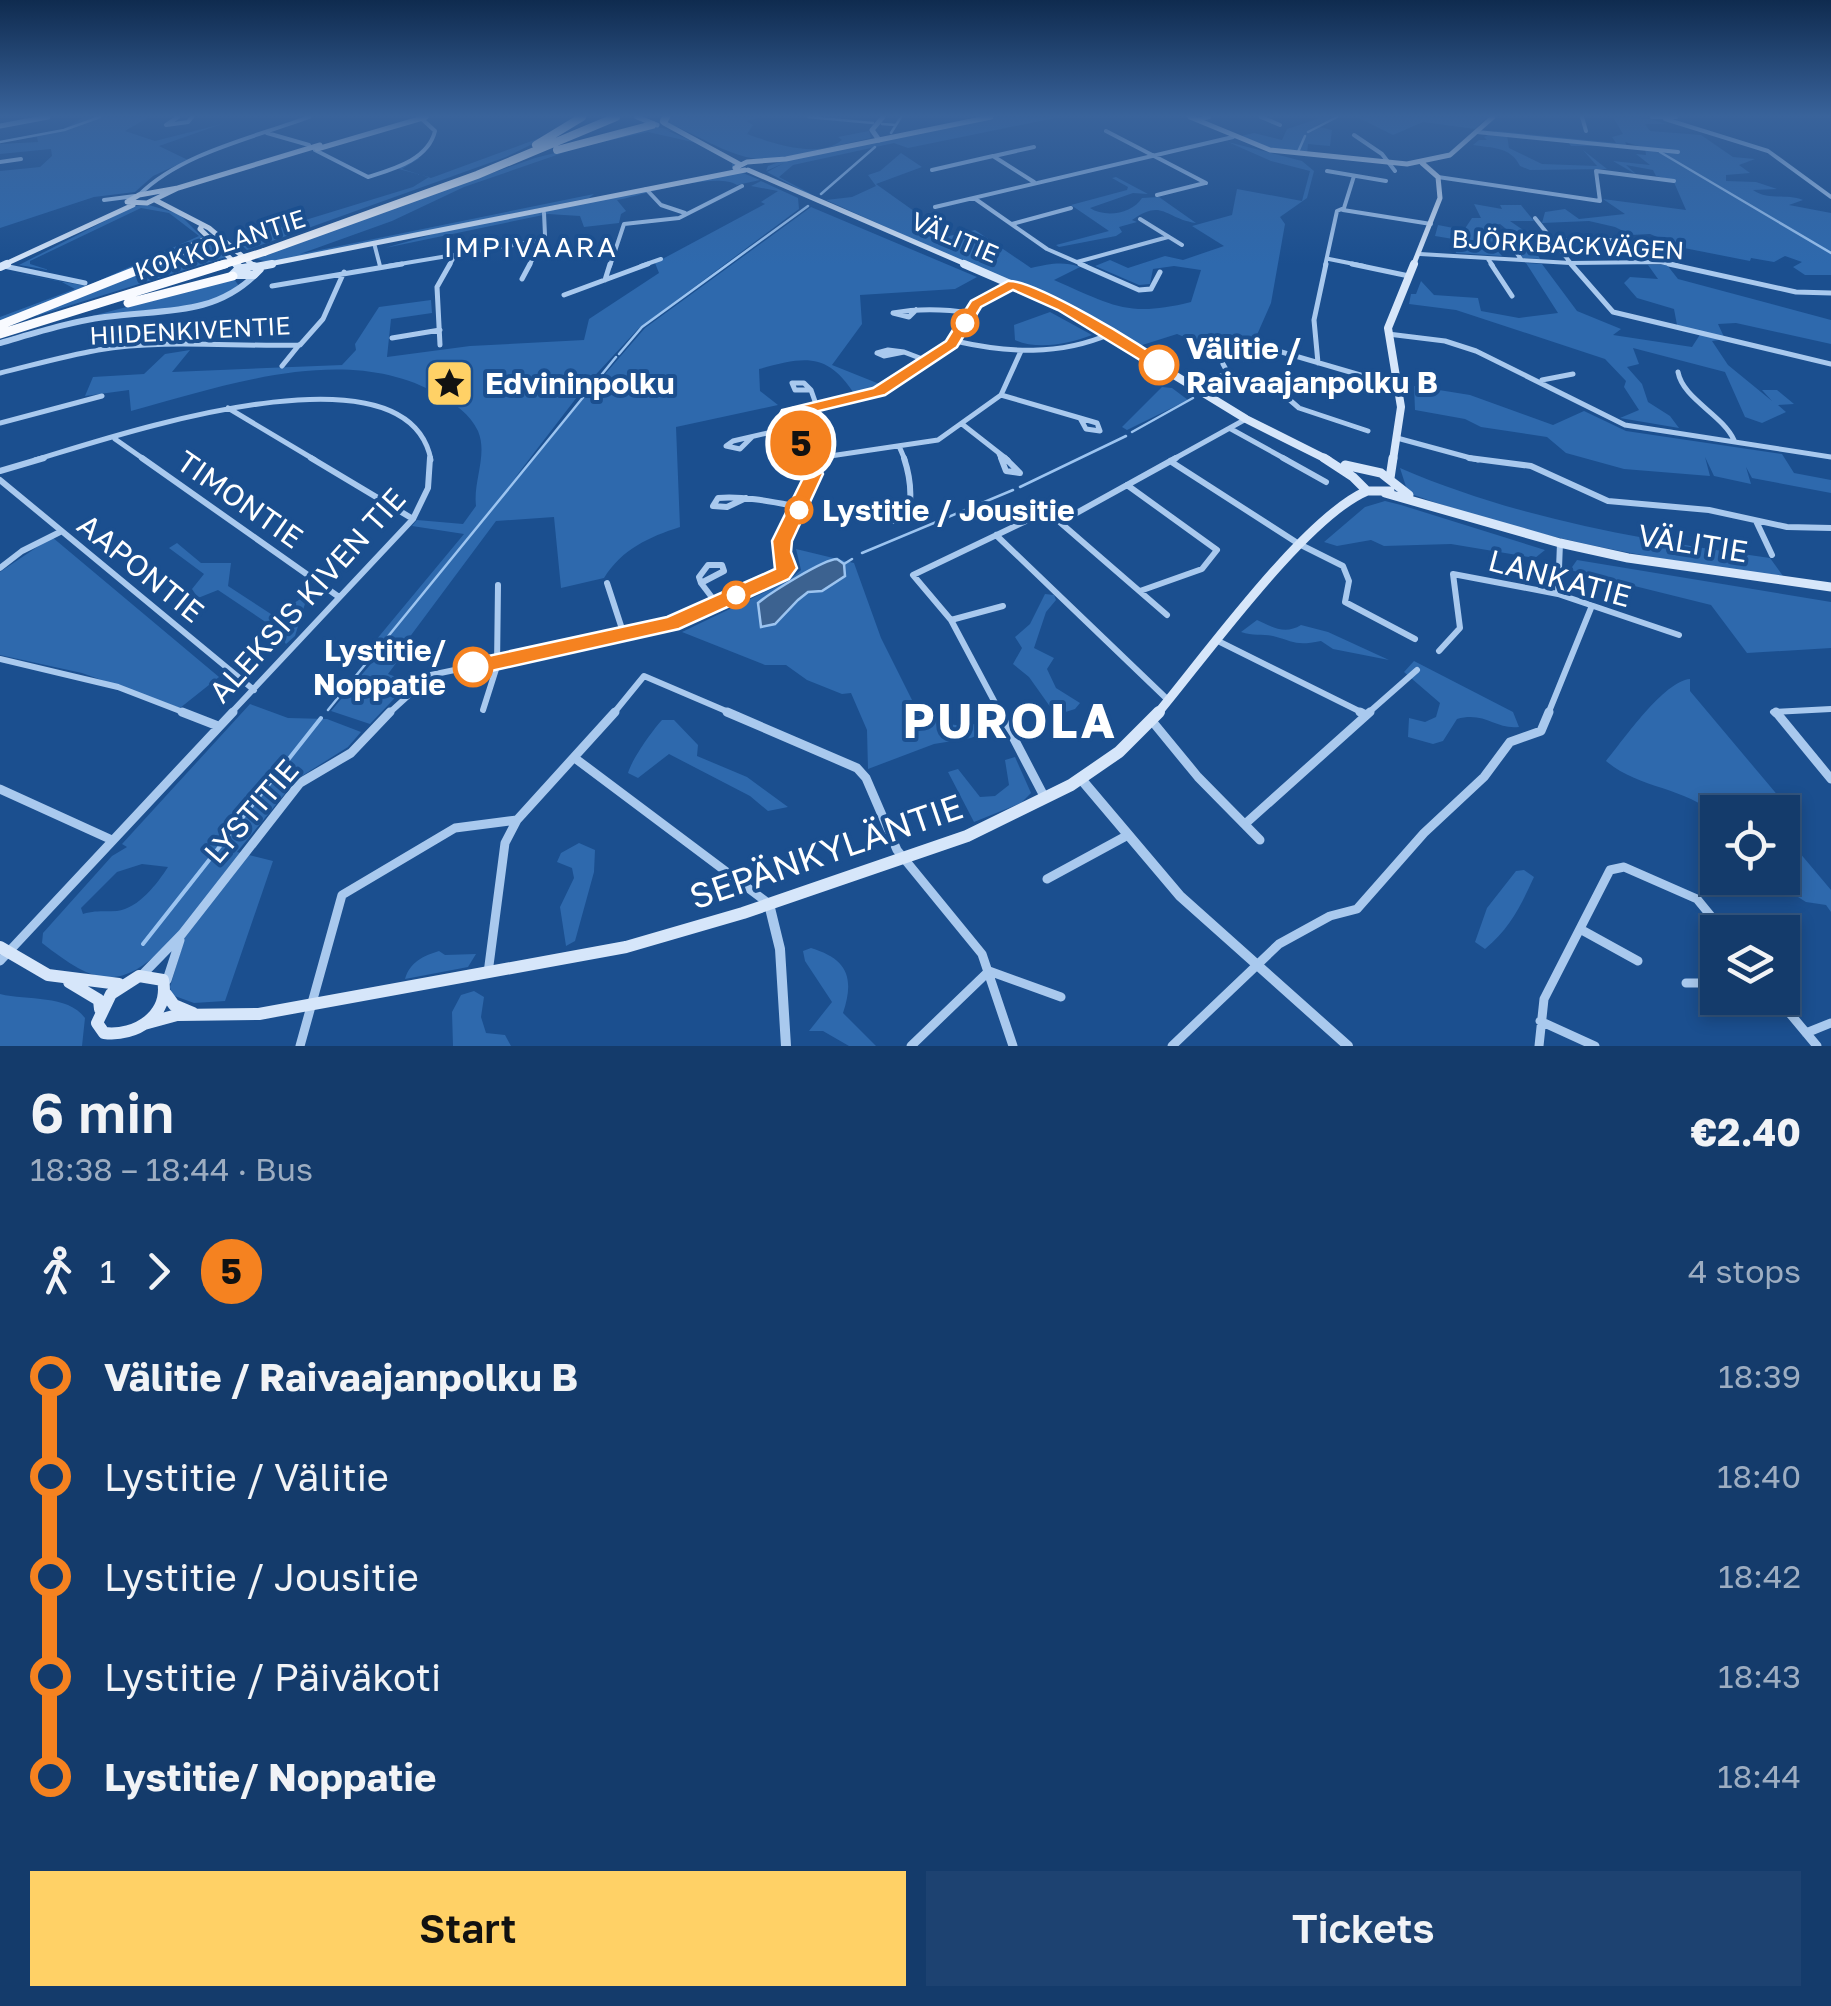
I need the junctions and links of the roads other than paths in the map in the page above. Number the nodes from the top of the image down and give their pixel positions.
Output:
1 (179, 166) edge
2 (252, 166) edge
3 (346, 166) edge
4 (395, 166) edge
5 (491, 166) edge
6 (499, 166) edge
7 (510, 166) edge
8 (742, 166) edge
9 (752, 166) edge
10 (752, 166) edge
11 (759, 166) edge
12 (950, 166) edge
13 (1008, 166) edge
14 (1110, 166) edge
15 (1173, 166) edge
16 (1392, 166) edge
17 (1425, 166) edge
18 (1786, 166) edge
19 (744, 168) junction
20 (932, 170) dead end
21 (1327, 171) dead end
22 (1395, 172) dead end
23 (477, 175) junction
24 (1354, 176) junction
25 (1438, 177) junction
26 (770, 179) junction
27 (1386, 181) dead end
28 (1674, 181) dead end
29 (1035, 183) junction
30 (742, 186) dead end
31 (646, 188) junction
32 (153, 194) junction
33 (1157, 195) dead end
34 (1829, 195) edge
35 (973, 198) junction
36 (104, 200) dead end
37 (135, 200) junction
38 (166, 206) junction
39 (934, 206) dead end
40 (1071, 208) dead end
41 (1341, 210) junction
42 (544, 214) dead end
43 (686, 214) junction
44 (1535, 218) dead end
45 (1140, 220) dead end
46 (1011, 224) junction
47 (1431, 224) junction
48 (214, 237) junction
49 (1168, 237) junction
50 (543, 240) junction
51 (1507, 240) dead end
52 (1552, 240) junction
53 (1616, 240) dead end
54 (374, 243) junction
55 (1182, 245) dead end
56 (259, 251) junction
57 (1420, 254) junction
58 (454, 256) junction
59 (1488, 258) junction
60 (662, 259) dead end
61 (1328, 259) junction
62 (1522, 260) junction
63 (1076, 262) junction
64 (1570, 263) junction
65 (1, 267) edge
66 (380, 267) junction
67 (256, 270) junction
68 (344, 272) junction
69 (1160, 272) dead end
70 (236, 274) junction
71 (1409, 276) junction
72 (522, 279) dead end
73 (605, 280) junction
74 (85, 283) dead end
75 (1013, 284) junction
76 (272, 286) dead end
77 (241, 290) junction
78 (1831, 293) edge
79 (564, 295) dead end
80 (1512, 296) dead end
81 (916, 310) dead end
82 (971, 313) junction
83 (2, 330) edge
84 (440, 330) junction
85 (1111, 334) junction
86 (1387, 334) junction
87 (392, 338) dead end
88 (955, 341) junction
89 (0, 343) edge
90 (300, 344) junction
91 (440, 345) dead end
92 (1268, 348) dead end
93 (1021, 351) junction
94 (905, 352) dead end
95 (926, 360) junction
96 (1318, 363) junction
97 (1222, 364) dead end
98 (1831, 364) edge
99 (282, 366) dead end
100 (1678, 372) dead end
101 (0, 373) edge
102 (1228, 373) junction
103 (1573, 374) dead end
104 (1541, 380) junction
105 (1398, 386) junction
106 (1193, 388) junction
107 (811, 390) dead end
108 (1001, 394) junction
109 (102, 396) dead end
110 (227, 407) junction
111 (817, 407) junction
112 (1078, 415) dead end
113 (1246, 419) junction
114 (0, 423) edge
115 (962, 424) junction
116 (793, 427) junction
117 (1231, 429) junction
118 (1368, 431) dead end
119 (752, 437) dead end
120 (114, 438) junction
121 (1397, 438) junction
122 (1735, 441) junction
123 (899, 446) junction
124 (999, 454) dead end
125 (1390, 456) junction
126 (1831, 457) edge
127 (810, 459) junction
128 (1328, 460) junction
129 (1169, 461) junction
130 (0, 470) edge
131 (1366, 470) junction
132 (0, 480) edge
133 (1354, 480) junction
134 (1391, 481) junction
135 (1326, 482) dead end
136 (1126, 485) junction
137 (1367, 491) junction
138 (1385, 493) junction
139 (746, 498) dead end
140 (1350, 498) junction
141 (908, 504) dead end
142 (1434, 506) junction
143 (800, 507) junction
144 (1054, 517) junction
145 (412, 519) junction
146 (1756, 521) junction
147 (1831, 528) edge
148 (60, 532) junction
149 (996, 536) junction
150 (1560, 543) junction
151 (1299, 544) junction
152 (1772, 555) dead end
153 (0, 568) edge
154 (913, 575) joint
155 (607, 583) dead end
156 (701, 583) dead end
157 (498, 585) dead end
158 (1831, 587) edge
159 (1140, 591) junction
160 (1558, 594) junction
161 (340, 597) junction
162 (717, 604) junction
163 (1003, 606) dead end
164 (1590, 608) junction
165 (1167, 615) dead end
166 (951, 620) junction
167 (624, 635) junction
168 (1679, 635) dead end
169 (1415, 638) dead end
170 (1216, 640) junction
171 (1440, 650) dead end
172 (0, 659) edge
173 (495, 662) junction
174 (1416, 670) dead end
175 (254, 690) junction
176 (1167, 699) junction
177 (1831, 709) edge
178 (483, 710) dead end
179 (1366, 715) junction
180 (1152, 720) junction
181 (218, 726) junction
182 (576, 758) junction
183 (1081, 779) junction
184 (1831, 779) edge
185 (0, 788) edge
186 (1046, 799) junction
187 (517, 820) junction
188 (1245, 824) junction
189 (1129, 834) junction
190 (112, 840) junction
191 (1260, 840) dead end
192 (903, 858) junction
193 (1047, 879) dead end
194 (769, 904) junction
195 (1710, 915) edge
196 (1580, 930) junction
197 (182, 934) junction
198 (3, 953) edge
199 (1638, 961) dead end
200 (1256, 963) junction
201 (989, 971) junction
202 (488, 974) junction
203 (139, 976) junction
204 (67, 980) junction
205 (1686, 983) dead end
206 (1700, 983) edge
207 (122, 984) junction
208 (166, 990) junction
209 (1061, 998) dead end
210 (311, 1005) junction
211 (100, 1009) junction
212 (196, 1014) junction
213 (1792, 1015) edge
214 (1540, 1021) junction
215 (1831, 1023) edge
216 (144, 1024) junction
217 (1806, 1032) junction
218 (103, 1039) edge
219 (123, 1040) edge
220 (300, 1046) edge
221 (786, 1046) edge
222 (910, 1046) edge
223 (1013, 1046) edge
224 (1172, 1046) edge
225 (1348, 1046) edge
226 (1539, 1046) edge
227 (1596, 1046) edge
228 (1818, 1046) edge

1 - 32 street
2 - 32 main road
3 - 4 street
5 - 56 highway, KOKKOLANTIE
6 - 23 highway, KOKKOLANTIE
7 - 23 highway
8 - 19 main road, VÄLITIE
9 - 19 main road
10 - 19 main road
11 - 26 main road
12 - 20 street
13 - 29 street
14 - 29 street
15 - 33 street
16 - 22 street
17 - 25 main road
18 - 34 street
19 - 26 main road, VÄLITIE
19 - 31 main road
21 - 24 street
23 - 56 highway, KOKKOLANTIE
24 - 27 street
24 - 41 street
25 - 28 street
25 - 47 main road
26 - 75 main road, VÄLITIE
29 - 35 street
30 - 43 street
31 - 43 street
31 - 54 main road
32 - 37 main road
32 - 37 street
32 - 38 main road
35 - 39 street
35 - 46 street
36 - 37 street
37 - 38 main road
37 - 65 main road
38 - 48 main road
40 - 46 street
41 - 47 street
41 - 61 street
42 - 50 street
43 - 73 street
44 - 52 street
45 - 49 street
46 - 63 street
47 - 57 main road
48 - 67 main road
48 - 70 main road
48 - 83 highway
49 - 55 street
49 - 63 street
50 - 58 street
50 - 72 street
51 - 62 street
52 - 53 street
52 - 64 street
54 - 66 street
54 - 67 main road
56 - 83 highway, KOKKOLANTIE, bridge
57 - 59 street, BJÖRKBACKVÄGEN
57 - 71 main road
58 - 66 street
58 - 84 street
59 - 62 street, BJÖRKBACKVÄGEN
59 - 80 street
60 - 73 street
61 - 71 street
61 - 96 street
62 - 64 street, BJÖRKBACKVÄGEN
63 - 69 street
64 - 78 street, BJÖRKBACKVÄGEN
64 - 98 street
65 - 74 street
66 - 68 street
67 - 70 main road
67 - 77 street
68 - 76 street
68 - 90 street, HIIDENKIVENTIE
70 - 77 street
70 - 83 highway
71 - 86 main road
73 - 79 street
75 - 82 street
75 - 85 main road, VÄLITIE
77 - 89 street
81 - 82 street
82 - 88 street
84 - 87 street
84 - 91 street
85 - 93 street
85 - 106 main road, VÄLITIE
86 - 104 street
86 - 105 main road
88 - 93 street
88 - 95 street
90 - 99 street
90 - 101 street, HIIDENKIVENTIE
92 - 96 street
93 - 108 street
94 - 95 street
95 - 111 street
96 - 105 street
97 - 102 street
100 - 122 street
102 - 106 street
102 - 118 street
103 - 104 street
104 - 122 street
105 - 121 main road
106 - 113 main road, VÄLITIE
107 - 111 street
108 - 112 street
108 - 115 street
109 - 114 street
110 - 120 street, ALEKSIS KIVEN TIE
110 - 145 street
110 - 145 street, ALEKSIS KIVEN TIE
111 - 116 street
113 - 117 street
113 - 128 main road, VÄLITIE
115 - 123 street
115 - 124 street
116 - 119 street
116 - 127 street
117 - 129 street
117 - 135 street
120 - 130 street, ALEKSIS KIVEN TIE
120 - 161 street, TIMONTIE
121 - 125 main road
121 - 146 street
122 - 126 street
123 - 127 street
123 - 141 street
125 - 131 main road
125 - 134 main road
127 - 143 street, LYSTITIE
128 - 131 main road, VÄLITIE
128 - 133 main road, VÄLITIE
129 - 136 street
129 - 151 street
131 - 133 main road
131 - 134 main road, VÄLITIE
132 - 148 street, AAPONTIE
133 - 137 main road, VÄLITIE
133 - 140 main road
134 - 138 main road
134 - 142 main road, VÄLITIE
136 - 144 street
136 - 159 street
137 - 138 main road, VÄLITIE
137 - 140 main road, SEPÄNKYLÄNTIE
138 - 142 main road, VÄLITIE
139 - 143 street
140 - 151 main road, SEPÄNKYLÄNTIE
142 - 150 main road, VÄLITIE
143 - 162 street, LYSTITIE
144 - 149 street
144 - 159 street
145 - 161 street, ALEKSIS KIVEN TIE
146 - 147 street
146 - 152 street
148 - 153 street
148 - 175 street, AAPONTIE
149 - 154 street
149 - 176 street
150 - 158 main road, VÄLITIE
150 - 160 street
151 - 169 street
151 - 170 main road, SEPÄNKYLÄNTIE
154 - 166 street
155 - 167 street
156 - 162 street
157 - 173 street
159 - 165 street
160 - 164 street, LANKATIE
160 - 171 street, LANKATIE
161 - 175 street, ALEKSIS KIVEN TIE
162 - 167 street, LYSTITIE
163 - 166 street
164 - 168 street, LANKATIE
164 - 200 street
166 - 186 street
167 - 173 street, LYSTITIE
170 - 176 main road, SEPÄNKYLÄNTIE
170 - 179 street
172 - 181 street
173 - 178 street
173 - 197 street, LYSTITIE
174 - 179 street
175 - 181 street, ALEKSIS KIVEN TIE
176 - 180 main road, SEPÄNKYLÄNTIE
177 - 184 street
179 - 188 street
180 - 183 main road, SEPÄNKYLÄNTIE
180 - 188 street
181 - 190 street, ALEKSIS KIVEN TIE
182 - 187 street
182 - 192 street
182 - 194 street
183 - 186 main road, SEPÄNKYLÄNTIE
183 - 189 street
185 - 190 street
186 - 192 main road, SEPÄNKYLÄNTIE
187 - 202 street
187 - 210 street
188 - 191 street
189 - 193 street
189 - 200 street
190 - 198 street, ALEKSIS KIVEN TIE
192 - 194 main road, SEPÄNKYLÄNTIE
192 - 201 street
194 - 202 main road, SEPÄNKYLÄNTIE
194 - 221 street
195 - 196 street
196 - 199 street
196 - 214 street
197 - 203 street, LYSTITIE
197 - 208 street, LYSTITIE
198 - 204 main road
200 - 224 street
200 - 225 street
201 - 209 street
201 - 222 street
201 - 223 street
202 - 210 main road, SEPÄNKYLÄNTIE
203 - 207 main road
203 - 208 main road
204 - 207 main road
204 - 211 main road
205 - 206 street
207 - 211 main road
208 - 212 main road
208 - 216 main road
210 - 212 main road, SEPÄNKYLÄNTIE
210 - 220 street
211 - 218 main road
212 - 216 main road, SEPÄNKYLÄNTIE
213 - 217 street
214 - 226 street
214 - 227 street
215 - 217 street
216 - 219 main road
217 - 228 street
218 - 219 main road

